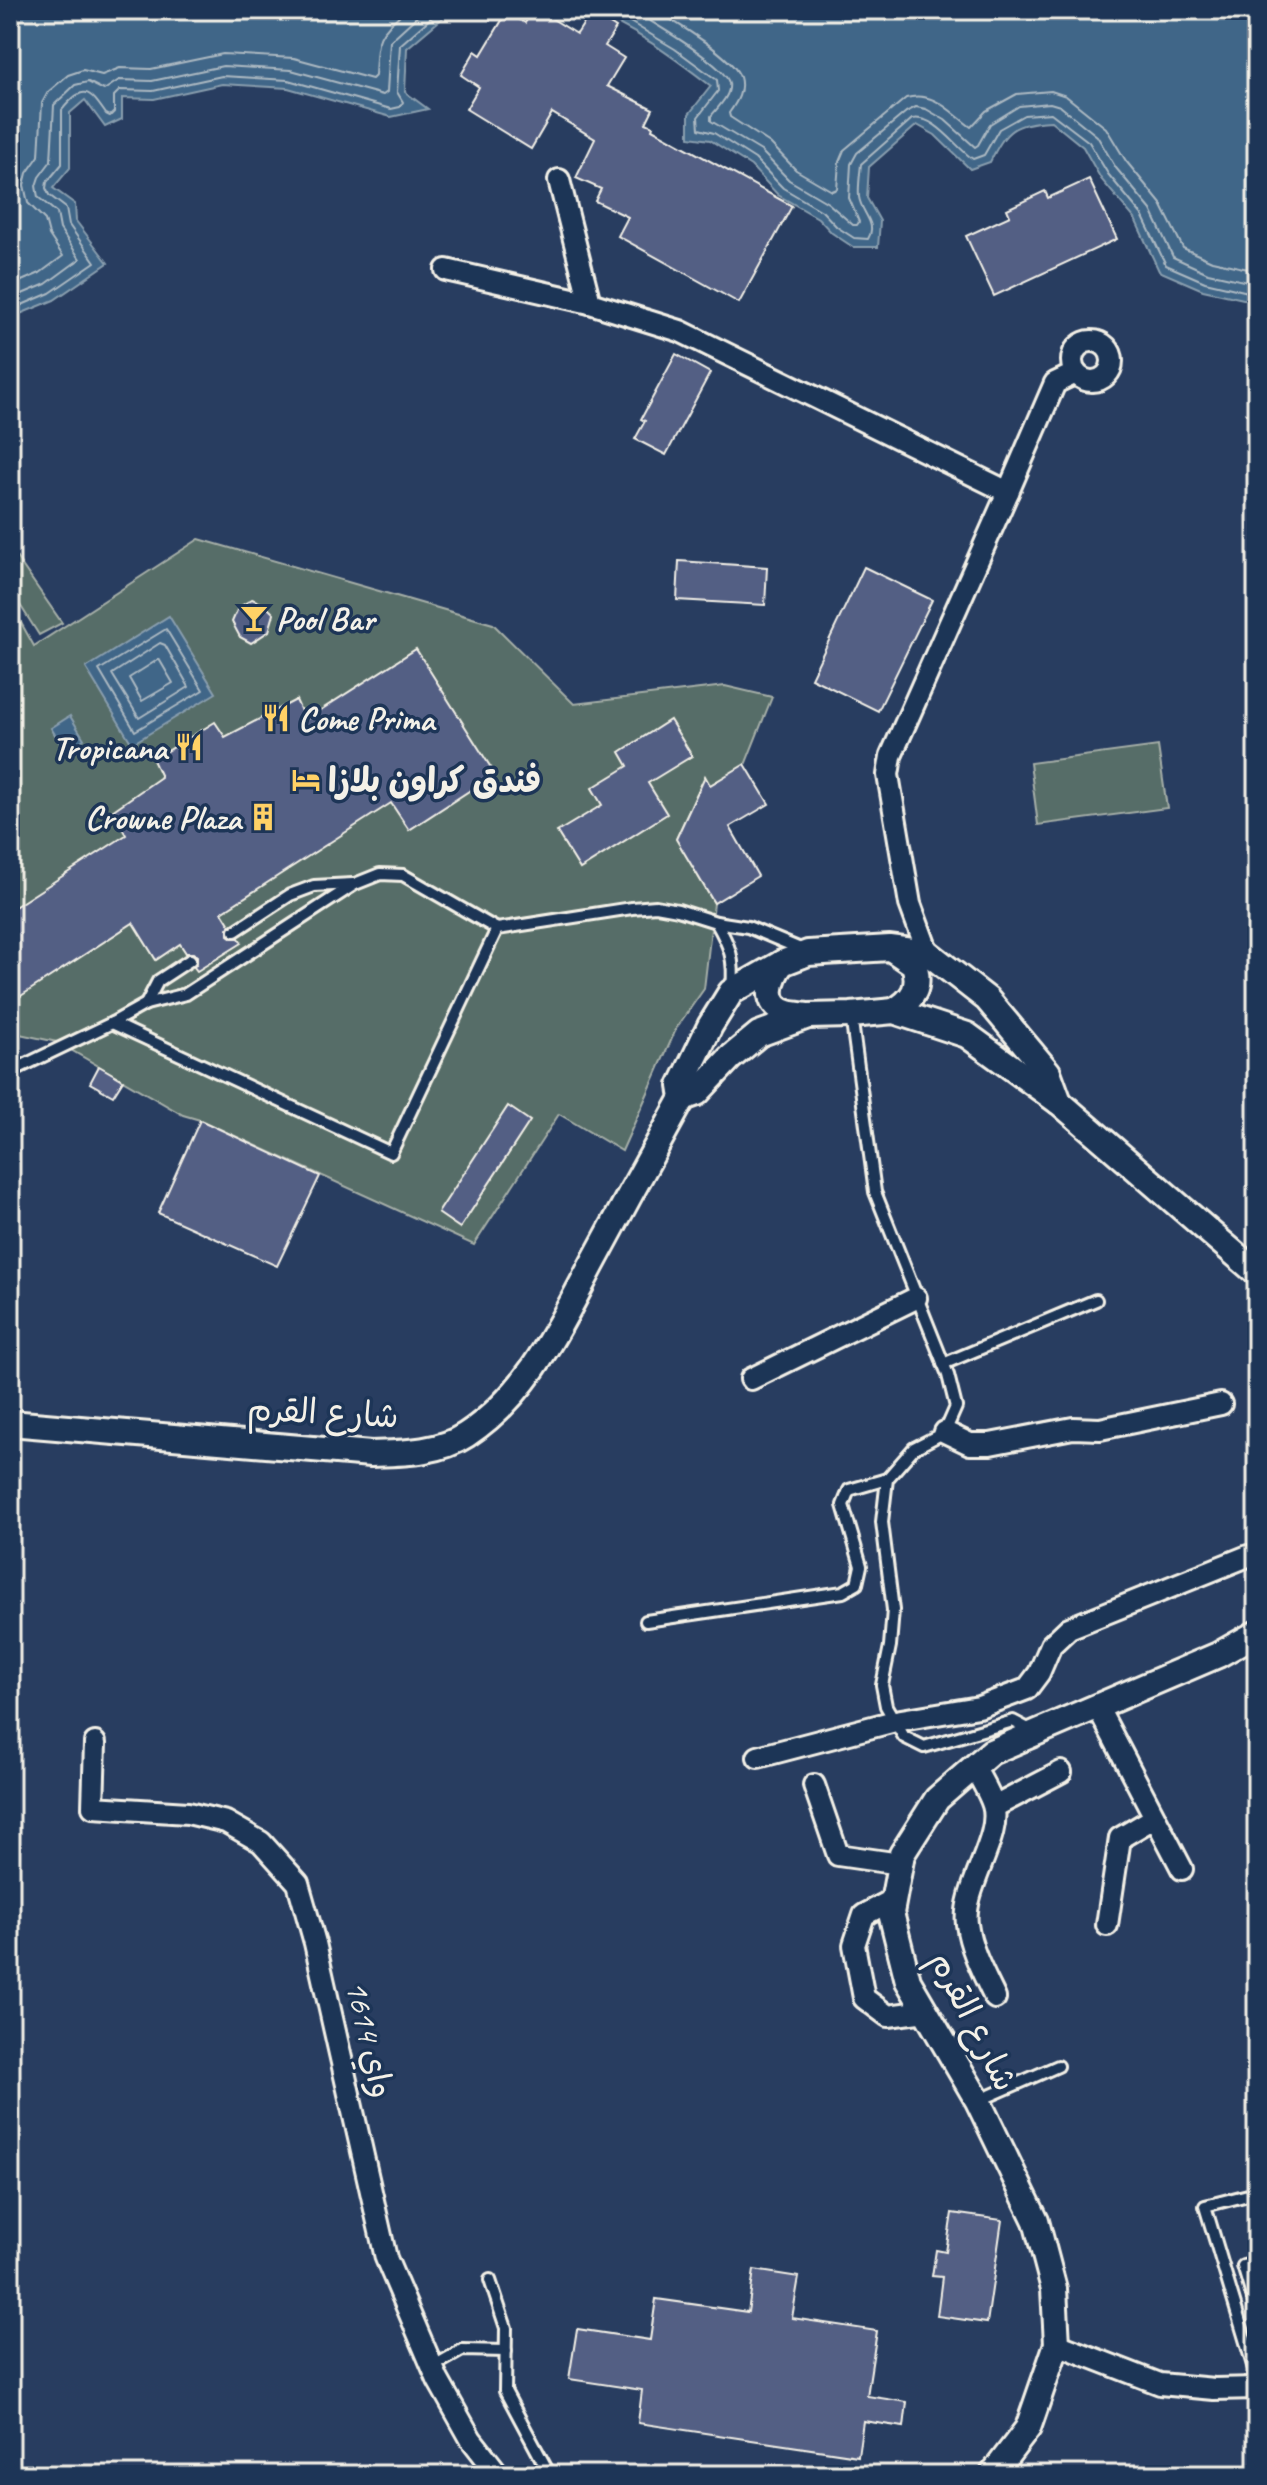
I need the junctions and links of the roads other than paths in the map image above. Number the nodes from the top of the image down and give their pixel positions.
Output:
1 (559, 180) dead end
2 (446, 270) dead end
3 (590, 303) junction
4 (1076, 373) dead end
5 (1008, 492) junction
6 (355, 884) junction
7 (716, 922) junction
8 (497, 929) junction
9 (235, 931) dead end
10 (890, 948) junction
11 (808, 953) junction
12 (928, 953) junction
13 (190, 960) dead end
14 (782, 963) junction
15 (731, 992) junction
16 (146, 1004) junction
17 (894, 1011) junction
18 (851, 1015) junction
19 (808, 1016) junction
20 (112, 1023) junction
21 (10, 1072) edge
22 (683, 1098) junction
23 (1059, 1102) junction
24 (1257, 1273) edge
25 (916, 1298) junction
26 (1096, 1300) dead end
27 (943, 1364) junction
28 (751, 1379) dead end
29 (1221, 1404) dead end
30 (10, 1423) edge
31 (945, 1432) junction
32 (887, 1479) junction
33 (1248, 1556) dead end
34 (646, 1621) dead end
35 (1256, 1638) edge
36 (1097, 1706) junction
37 (895, 1721) junction
38 (1035, 1733) junction
39 (95, 1743) dead end
40 (758, 1757) dead end
41 (974, 1766) junction
42 (1061, 1772) dead end
43 (814, 1785) dead end
44 (994, 1807) junction
45 (1154, 1818) junction
46 (900, 1864) junction
47 (1182, 1869) dead end
48 (894, 1899) junction
49 (1107, 1925) dead end
50 (995, 1998) dead end
51 (926, 2011) junction
52 (1058, 2066) dead end
53 (978, 2101) junction
54 (1252, 2194) dead end
55 (1257, 2263) edge
56 (490, 2280) dead end
57 (1257, 2312) edge
58 (1057, 2344) junction
59 (506, 2351) junction
60 (432, 2367) junction
61 (1257, 2379) edge
62 (1257, 2388) edge
63 (499, 2475) edge
64 (550, 2475) edge
65 (992, 2475) edge

1 - 3 street
2 - 3 street
3 - 5 street
4 - 5 street
5 - 12 street
6 - 8 lane
6 - 9 lane
6 - 16 lane
7 - 8 lane
7 - 11 lane
7 - 15 lane
8 - 20 lane
10 - 11 street, شارع القرم
10 - 12 street, شارع القرم
10 - 17 street
11 - 14 street, شارع القرم
12 - 23 street, شارع القرم
13 - 16 lane
14 - 15 street, شارع القرم
14 - 19 street
15 - 22 street, شارع القرم
16 - 20 lane
17 - 18 street, شارع القرم
17 - 23 street, شارع القرم
18 - 19 street, شارع القرم
18 - 25 lane
19 - 22 street, شارع القرم
20 - 21 lane
22 - 30 street, شارع القرم
23 - 24 street, شارع القرم
25 - 27 lane
25 - 28 street
26 - 27 lane
27 - 31 lane
29 - 31 street
31 - 32 lane
32 - 34 lane
32 - 37 lane
33 - 37 street
35 - 36 street, شارع القرم
36 - 38 street, شارع القرم
36 - 45 street
37 - 38 lane
37 - 40 street
38 - 41 street, شارع القرم
39 - 60 street, واي 1614
41 - 44 street
41 - 46 street, شارع القرم
42 - 44 street
43 - 46 street
44 - 50 street
45 - 47 street
45 - 49 street
46 - 48 street, شارع القرم
48 - 51 street, شارع القرم
48 - 51 street
51 - 53 street, شارع القرم
52 - 53 lane
53 - 58 street, شارع القرم
54 - 61 lane
55 - 57 lane
56 - 59 lane
58 - 62 street
58 - 65 street, شارع القرم
59 - 60 lane
59 - 64 lane
60 - 63 street, واي 1614

